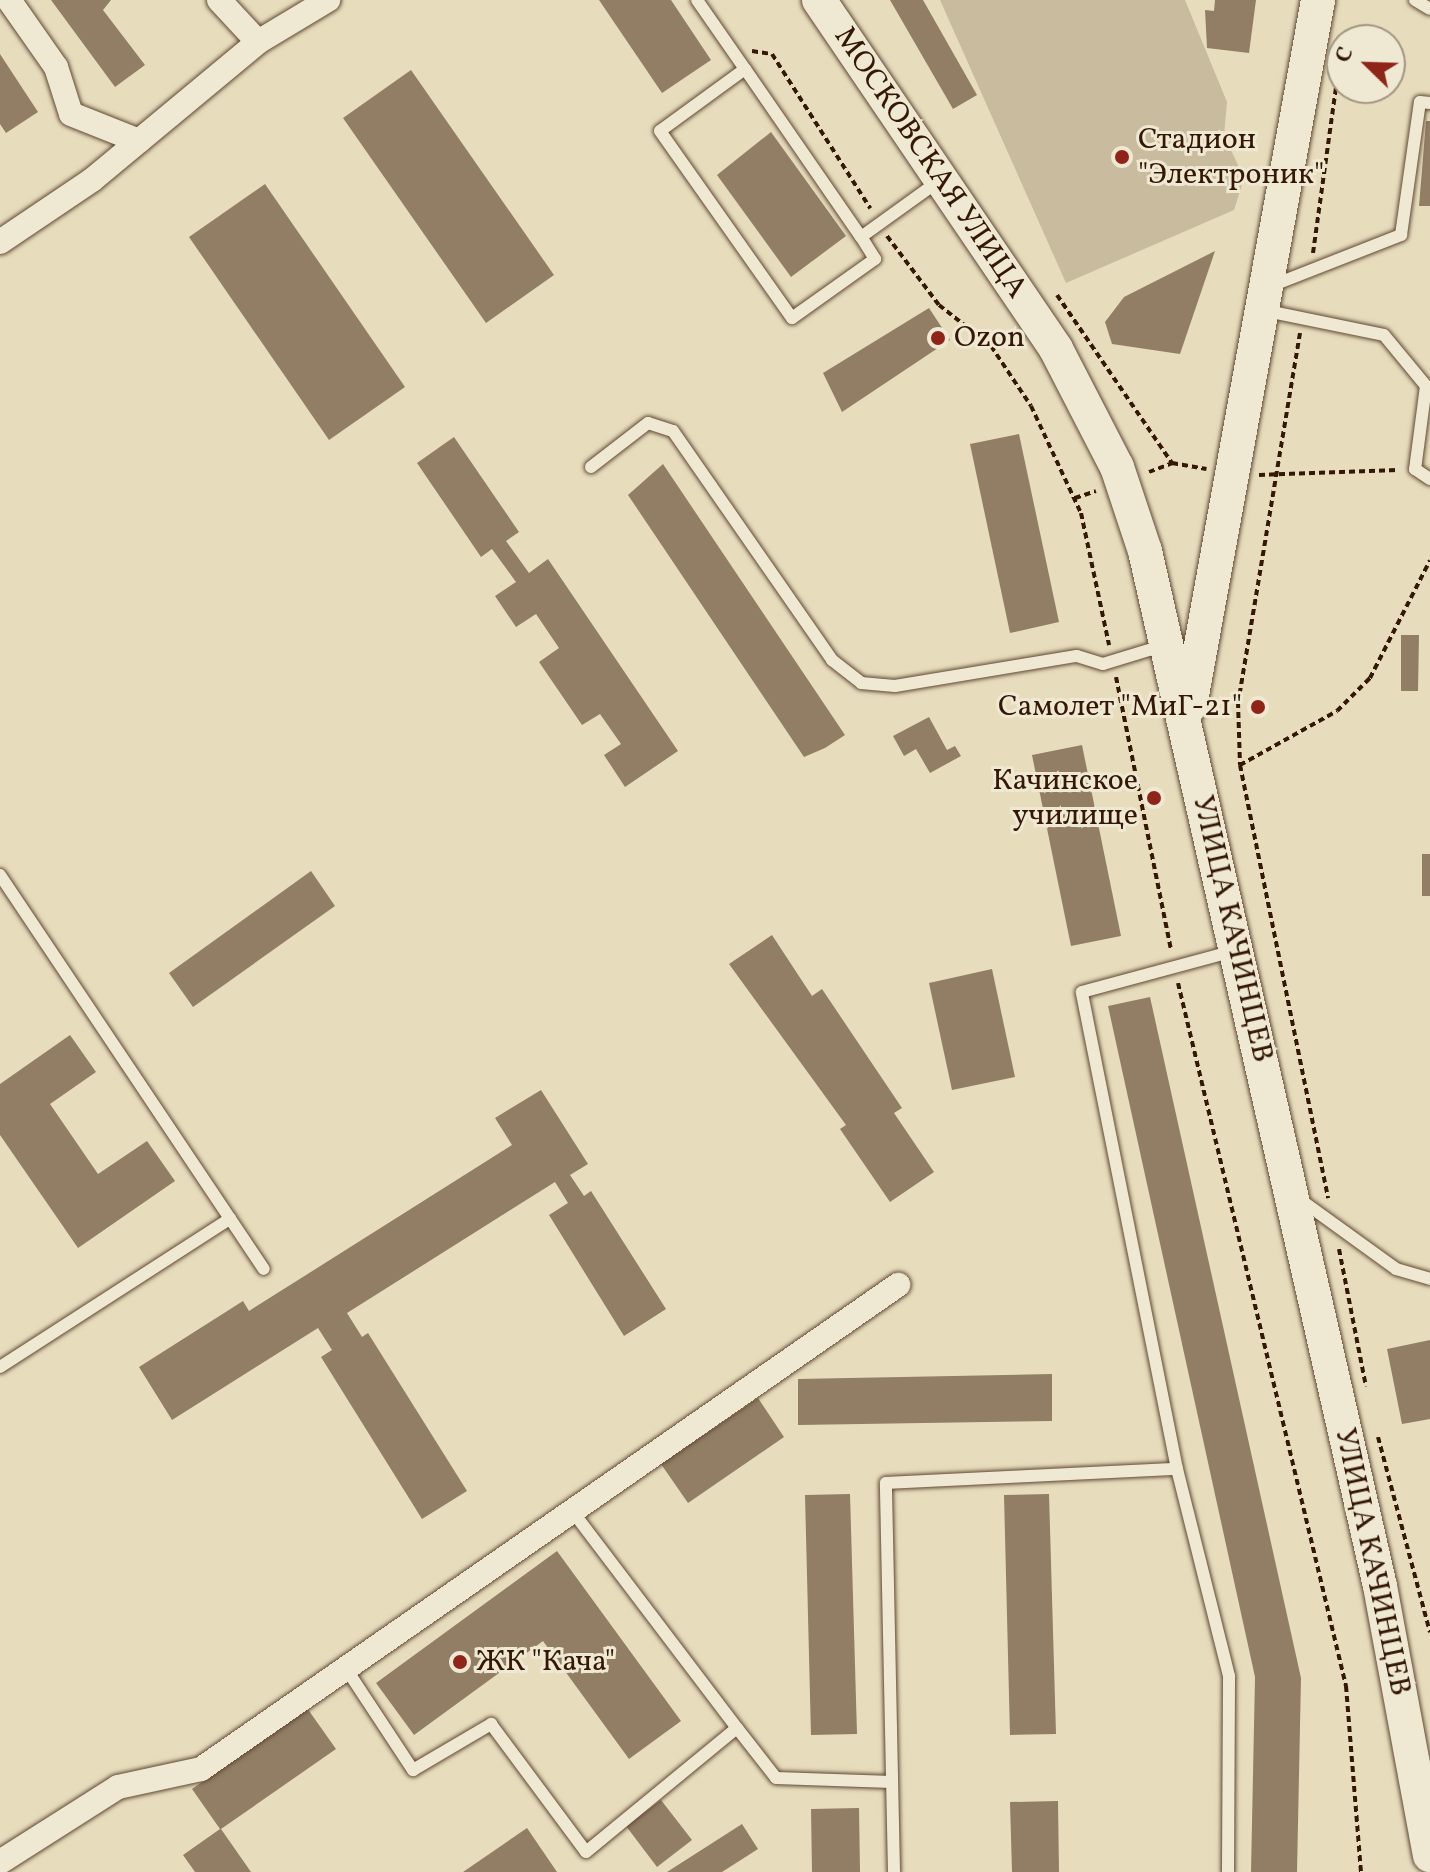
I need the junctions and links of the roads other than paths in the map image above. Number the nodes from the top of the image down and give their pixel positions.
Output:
1 (9, 0) edge
2 (219, 0) edge
3 (328, 0) edge
4 (697, 0) edge
5 (819, 0) edge
6 (1318, 0) edge
7 (1415, 0) edge
8 (1430, 9) edge
9 (258, 42) junction
10 (745, 69) junction
11 (1430, 103) edge
12 (139, 141) junction
13 (942, 179) junction
14 (861, 237) junction
15 (0, 242) edge
16 (1269, 299) junction
17 (591, 467) dead end
18 (1430, 479) edge
19 (1171, 643) junction
20 (1186, 730) junction
21 (0, 875) edge
22 (1237, 951) junction
23 (1293, 1195) junction
24 (230, 1219) junction
25 (264, 1269) dead end
26 (1430, 1279) edge
27 (898, 1285) dead end
28 (0, 1367) edge
29 (1177, 1469) junction
30 (573, 1512) junction
31 (347, 1670) junction
32 (737, 1728) junction
33 (892, 1782) junction
34 (1430, 1855) edge
35 (0, 1862) edge
36 (894, 1872) edge
37 (1228, 1872) edge

1 - 12 street
2 - 9 street
3 - 9 street
4 - 10 lane
5 - 13 main road, МОСКОВСКАЯ УЛИЦА
6 - 16 main road, УЛИЦА КАЧИНЦЕВ
7 - 8 lane
9 - 12 street
10 - 14 lane
10 - 14 lane
11 - 16 lane
12 - 15 street
13 - 14 lane
13 - 19 main road, МОСКОВСКАЯ УЛИЦА
16 - 18 lane
16 - 20 main road, УЛИЦА КАЧИНЦЕВ
17 - 19 lane
19 - 20 main road, МОСКОВСКАЯ УЛИЦА
20 - 22 main road, УЛИЦА КАЧИНЦЕВ
21 - 24 lane
22 - 23 main road, УЛИЦА КАЧИНЦЕВ
22 - 29 lane
23 - 26 lane
23 - 34 main road, УЛИЦА КАЧИНЦЕВ
24 - 25 lane
24 - 28 lane
27 - 30 street
29 - 33 lane
29 - 37 lane
30 - 31 street
30 - 32 lane
31 - 32 lane
31 - 35 street
32 - 33 lane
33 - 36 lane

